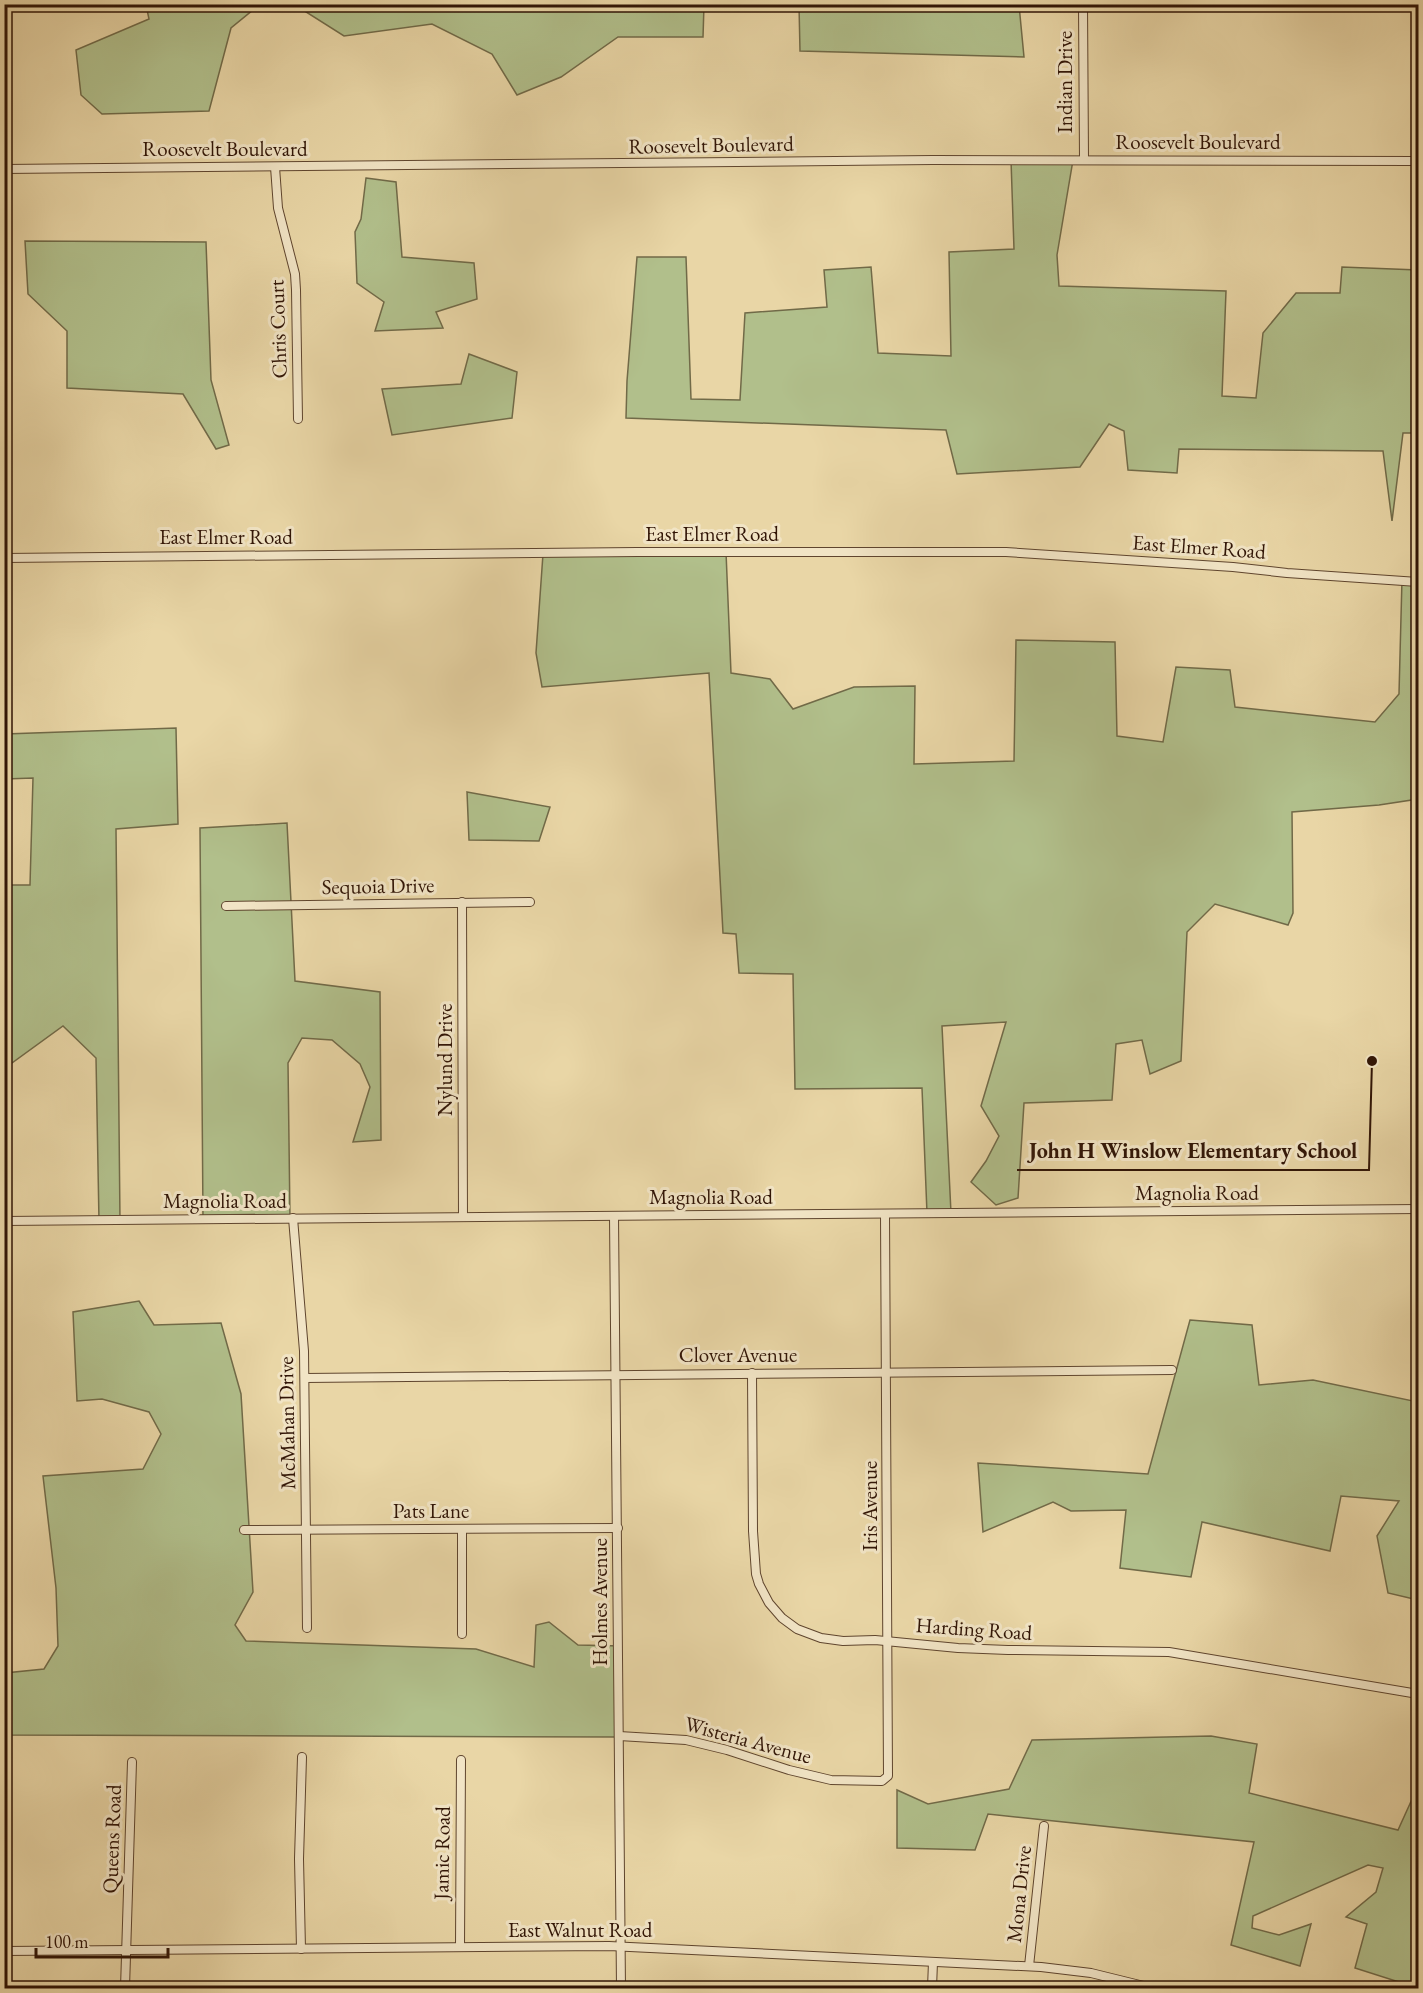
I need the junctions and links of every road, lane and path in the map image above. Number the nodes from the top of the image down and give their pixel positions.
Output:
1 (1083, 4) edge
2 (1419, 4) edge
3 (1419, 38) edge
4 (1084, 159) junction
5 (1419, 161) edge
6 (275, 167) junction
7 (4, 169) edge
8 (298, 419) dead end
9 (4, 558) edge
10 (1419, 582) edge
11 (462, 902) junction
12 (530, 902) dead end
13 (226, 906) dead end
14 (1419, 1209) edge
15 (885, 1214) junction
16 (615, 1216) junction
17 (463, 1217) junction
18 (293, 1218) junction
19 (4, 1221) edge
20 (1172, 1370) dead end
21 (887, 1372) junction
22 (752, 1373) junction
23 (616, 1374) junction
24 (305, 1378) junction
25 (618, 1528) junction
26 (462, 1529) junction
27 (244, 1530) dead end
28 (306, 1530) junction
29 (307, 1628) dead end
30 (462, 1634) dead end
31 (888, 1641) junction
32 (1419, 1694) edge
33 (619, 1736) junction
34 (302, 1757) dead end
35 (461, 1760) dead end
36 (132, 1762) dead end
37 (868, 1781) joint
38 (1044, 1826) dead end
39 (621, 1946) junction
40 (460, 1947) junction
41 (301, 1949) junction
42 (126, 1950) junction
43 (4, 1951) edge
44 (933, 1962) junction
45 (1029, 1966) junction
46 (1151, 1988) edge
47 (125, 1989) edge
48 (621, 1989) edge
49 (932, 1989) edge

1 - 4 street, Indian Drive
2 - 3 street
4 - 5 street, Roosevelt Boulevard
4 - 6 street, Roosevelt Boulevard
6 - 7 street, Roosevelt Boulevard
6 - 8 street, Chris Court
9 - 10 street, East Elmer Road
11 - 12 street, Sequoia Drive
11 - 13 street, Sequoia Drive
11 - 17 street, Nylund Drive
14 - 15 street, Magnolia Road
15 - 16 street, Magnolia Road
15 - 21 street, Iris Avenue
16 - 17 street, Magnolia Road
16 - 23 street, Holmes Avenue
17 - 18 street, Magnolia Road
18 - 19 street, Magnolia Road
18 - 24 street, McMahan Drive
20 - 21 street, Clover Avenue
21 - 22 street, Clover Avenue
21 - 31 street, Iris Avenue
22 - 23 street, Clover Avenue
22 - 31 street, Harding Road
23 - 24 street, Clover Avenue
23 - 25 street, Holmes Avenue
24 - 28 street, McMahan Drive
25 - 26 street, Pats Lane
25 - 33 street, Holmes Avenue
26 - 28 street, Pats Lane
26 - 30 street
27 - 28 street, Pats Lane
28 - 29 street, McMahan Drive
31 - 32 street, Harding Road
31 - 37 street, Iris Avenue
33 - 37 street, Wisteria Avenue
33 - 39 street, Holmes Avenue
34 - 41 street
35 - 40 street, Jamic Road
36 - 42 street, Queens Road
38 - 45 street, Mona Drive
39 - 40 street, East Walnut Road
39 - 44 street, East Walnut Road
39 - 48 street, Holmes Avenue
40 - 41 street, East Walnut Road
41 - 42 street, East Walnut Road
42 - 43 street, East Walnut Road
42 - 47 street, Queens Road
44 - 45 street, East Walnut Road
44 - 49 street
45 - 46 street, East Walnut Road

